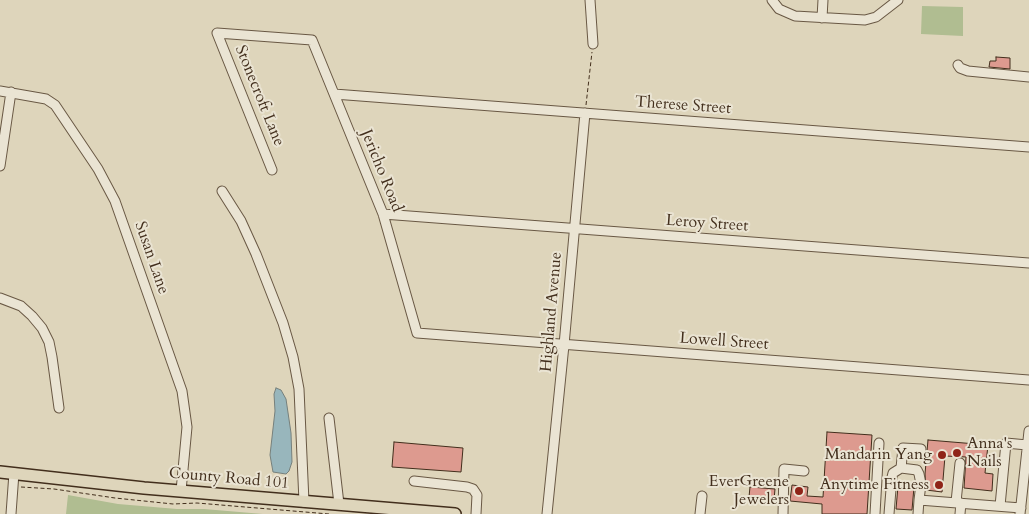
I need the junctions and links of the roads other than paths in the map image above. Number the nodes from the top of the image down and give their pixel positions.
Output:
1 (590, 0) edge
2 (772, 0) edge
3 (823, 0) edge
4 (898, 0) edge
5 (822, 18) junction
6 (217, 33) joint
7 (593, 44) road end
8 (958, 65) dead end
9 (1029, 77) edge
10 (0, 91) edge
11 (11, 92) junction
12 (334, 94) junction
13 (584, 113) junction
14 (1029, 146) edge
15 (0, 166) edge
16 (272, 170) dead end
17 (222, 192) dead end
18 (383, 214) junction
19 (574, 229) junction
20 (1029, 263) edge
21 (0, 298) edge
22 (417, 333) joint
23 (564, 345) junction
24 (1029, 380) edge
25 (59, 408) dead end
26 (329, 418) dead end
27 (1029, 431) edge
28 (879, 443) dead end
29 (921, 449) dead end
30 (1027, 451) edge
31 (960, 463) dead end
32 (902, 468) junction
33 (804, 471) dead end
34 (0, 472) edge
35 (14, 474) junction
36 (1026, 480) edge
37 (414, 482) dead end
38 (181, 491) junction
39 (702, 496) dead end
40 (919, 500) junction
41 (304, 502) junction
42 (959, 503) junction
43 (339, 504) junction
44 (1001, 509) edge
45 (1020, 511) edge
46 (11, 514) edge
47 (455, 514) edge
48 (476, 514) edge
49 (547, 514) edge
50 (700, 514) edge
51 (783, 514) edge
52 (875, 514) edge
53 (889, 514) edge
54 (918, 514) edge
55 (960, 514) edge

1 - 7 street
2 - 5 street
3 - 5 street
4 - 5 street
6 - 12 street, Jericho Road
6 - 16 street, Stonecroft Lane
8 - 9 street
10 - 11 street, Susan Lane
11 - 15 street
11 - 38 street, Susan Lane
12 - 13 street, Therese Street
12 - 18 street, Jericho Road
13 - 14 street, Therese Street
13 - 19 street, Highland Avenue
17 - 41 street
18 - 19 street, Leroy Street
18 - 22 street, Jericho Road
19 - 20 street, Leroy Street
19 - 23 street, Highland Avenue
21 - 25 street
22 - 23 street, Lowell Street
23 - 24 street, Lowell Street
23 - 49 street, Highland Avenue
26 - 43 street
27 - 30 street
28 - 52 street
29 - 32 street
30 - 36 street
30 - 44 street
31 - 42 street
32 - 40 street
32 - 53 street
33 - 51 street
34 - 35 main road, County Road 101
35 - 38 main road, County Road 101
35 - 46 street
36 - 45 street
37 - 48 street
38 - 41 main road, County Road 101
39 - 50 street
40 - 42 street
40 - 54 street
41 - 43 main road, County Road 101
42 - 44 street
42 - 55 street
43 - 47 main road, County Road 101
44 - 45 street

